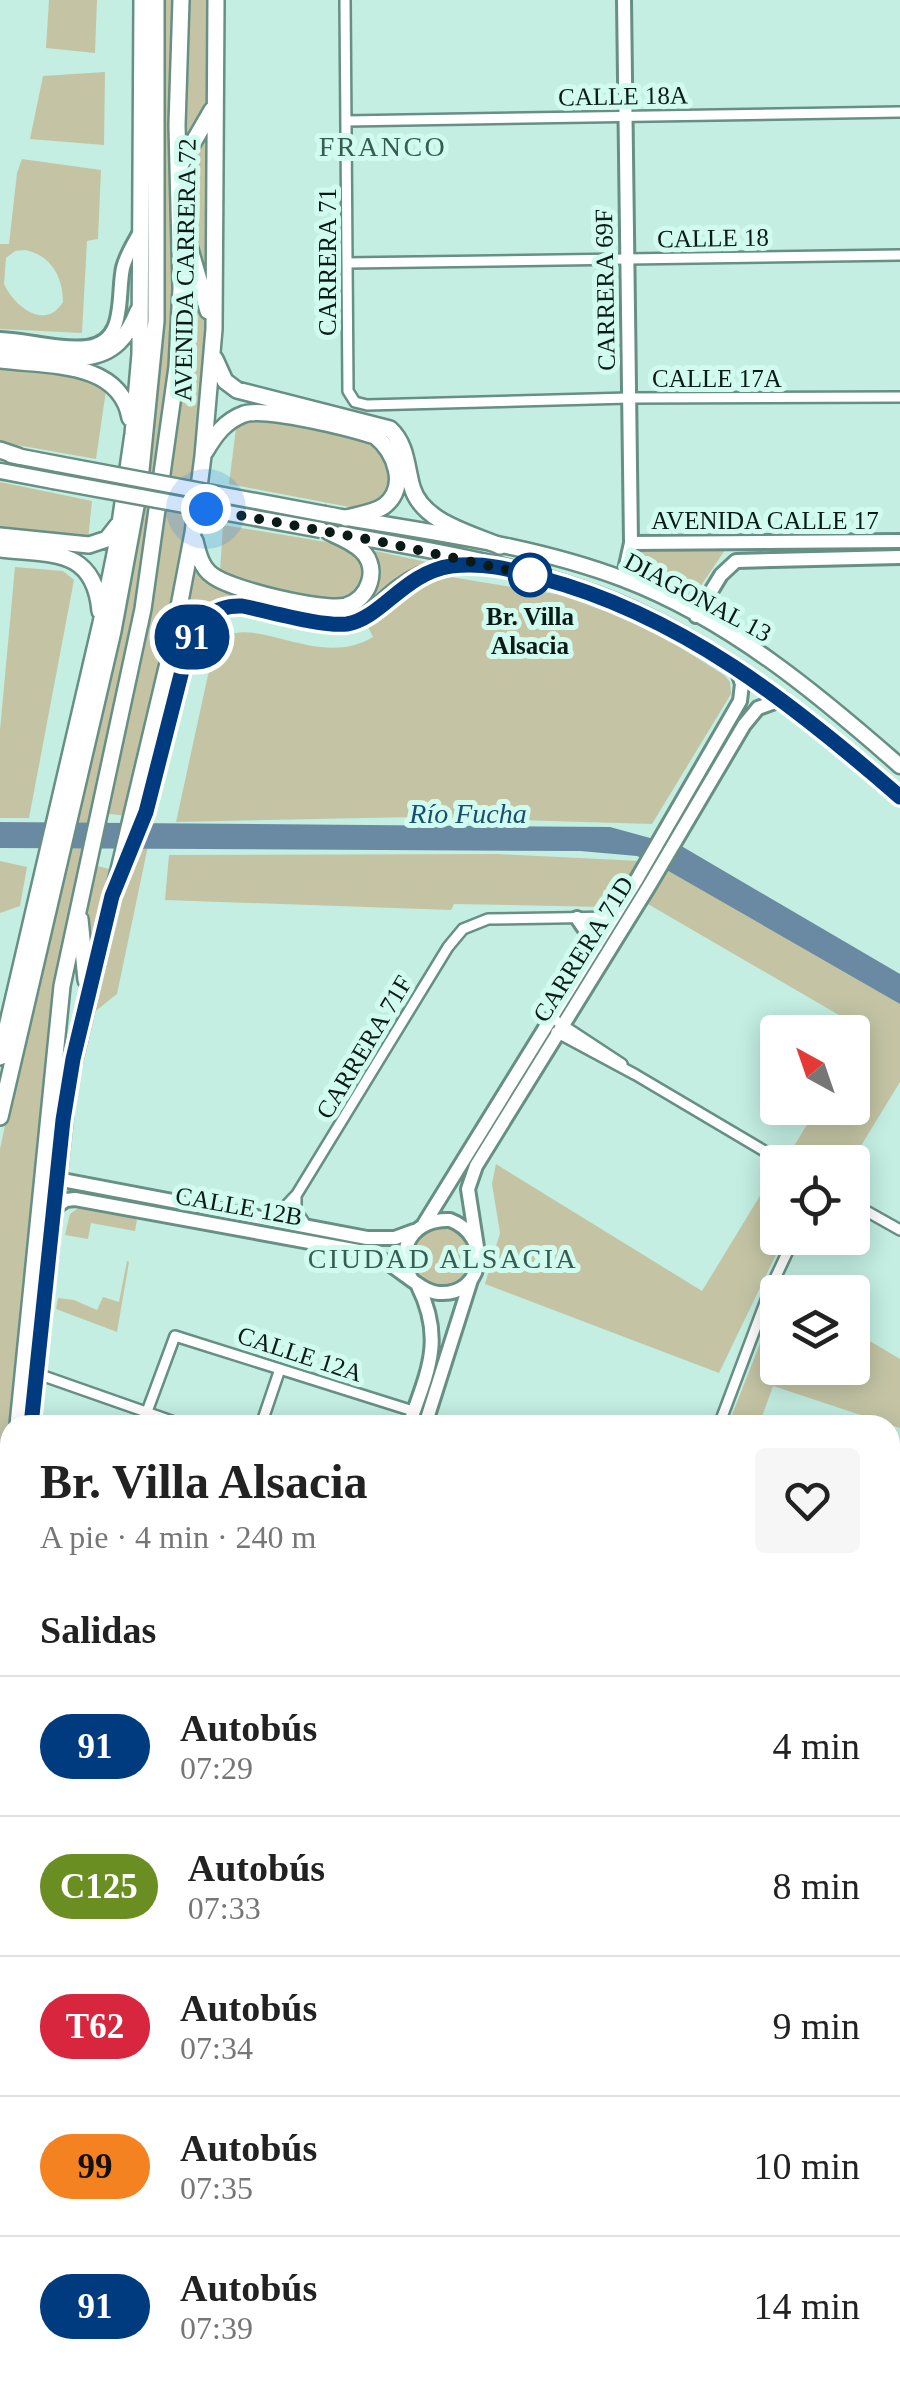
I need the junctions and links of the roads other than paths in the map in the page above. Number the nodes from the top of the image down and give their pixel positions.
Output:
1 (142, 0) edge
2 (156, 0) edge
3 (181, 0) edge
4 (216, 0) edge
5 (345, 0) edge
6 (624, 0) edge
7 (214, 106) junction
8 (900, 112) edge
9 (625, 115) junction
10 (346, 121) junction
11 (142, 138) junction
12 (178, 168) junction
13 (155, 180) junction
14 (180, 215) junction
15 (141, 230) junction
16 (900, 256) edge
17 (627, 259) junction
18 (347, 263) junction
19 (141, 302) junction
20 (214, 329) junction
21 (0, 339) edge
22 (0, 348) edge
23 (212, 352) junction
24 (0, 360) edge
25 (900, 396) edge
26 (629, 398) junction
27 (355, 402) joint
28 (133, 434) junction
29 (0, 451) edge
30 (18, 456) joint
31 (204, 456) junction
32 (0, 471) edge
33 (346, 518) junction
34 (121, 522) junction
35 (325, 531) junction
36 (194, 533) junction
37 (0, 536) edge
38 (900, 541) edge
39 (631, 543) junction
40 (500, 546) junction
41 (0, 549) edge
42 (900, 557) edge
43 (484, 564) junction
44 (623, 580) junction
45 (696, 616) junction
46 (310, 619) tunnel mouth
47 (101, 623) junction
48 (736, 666) junction
49 (782, 699) junction
50 (900, 766) edge
51 (157, 767) tunnel mouth
52 (900, 797) edge
53 (62, 813) junction
54 (137, 818) junction
55 (675, 828) junction
56 (51, 866) junction
57 (78, 903) junction
58 (577, 918) junction
59 (620, 920) junction
60 (27, 939) junction
61 (596, 946) junction
62 (34, 965) junction
63 (88, 994) junction
64 (555, 1026) junction
65 (0, 1057) edge
66 (0, 1116) edge
67 (760, 1148) edge
68 (57, 1179) junction
69 (297, 1194) junction
70 (54, 1208) junction
71 (870, 1212) edge
72 (261, 1218) junction
73 (420, 1227) junction
74 (307, 1228) junction
75 (900, 1230) edge
76 (477, 1247) junction
77 (786, 1255) edge
78 (472, 1277) junction
79 (414, 1281) junction
80 (280, 1369) junction
81 (35, 1373) junction
82 (147, 1412) junction
83 (19, 1415) edge
84 (32, 1415) edge
85 (146, 1415) edge
86 (155, 1415) edge
87 (264, 1415) edge
88 (403, 1415) edge
89 (412, 1415) edge
90 (432, 1415) edge
91 (723, 1415) edge

1 - 11 highway, AVENIDA CARRERA 72
2 - 13 highway, AVENIDA CARRERA 72
3 - 12 highway, AVENIDA CARRERA 72
4 - 7 highway, AVENIDA CARRERA 72
5 - 10 street, CARRERA 71
6 - 9 street, CARRERA 69F
7 - 12 highway
7 - 20 highway, AVENIDA CARRERA 72
8 - 9 street, CALLE 18A
9 - 10 street, CALLE 18A
9 - 17 street, CARRERA 69F
10 - 18 street, CARRERA 71
11 - 13 highway
11 - 15 highway, AVENIDA CARRERA 72
12 - 14 highway, AVENIDA CARRERA 72
13 - 53 highway, AVENIDA CARRERA 72
14 - 20 highway
14 - 57 highway, AVENIDA CARRERA 72
15 - 19 highway, AVENIDA CARRERA 72
15 - 21 street
16 - 17 street, CALLE 18
17 - 18 street, CALLE 18
17 - 26 street, CARRERA 69F
18 - 27 street, CARRERA 71
19 - 22 highway
19 - 28 highway, AVENIDA CARRERA 72
20 - 23 highway, AVENIDA CARRERA 72
23 - 31 highway, AVENIDA CARRERA 72
23 - 40 highway
24 - 28 highway
25 - 26 street, CALLE 17A
26 - 27 street, CALLE 17A
26 - 39 street, CARRERA 69F
28 - 34 highway, AVENIDA CARRERA 72
29 - 30 highway
30 - 33 main road, DIAGONAL 13, bridge
31 - 33 highway
31 - 36 highway, AVENIDA CARRERA 72
32 - 35 main road, bridge
33 - 40 main road, DIAGONAL 13
34 - 37 highway
34 - 47 highway, AVENIDA CARRERA 72
35 - 36 highway
35 - 43 main road, DIAGONAL 13
36 - 54 highway, AVENIDA CARRERA 72
38 - 39 street, AVENIDA CALLE 17
39 - 44 street, CARRERA 69F
40 - 44 main road, DIAGONAL 13
41 - 47 highway
42 - 45 street, AVENIDA CALLE 17
43 - 46 highway
43 - 48 main road, DIAGONAL 13
44 - 45 main road, DIAGONAL 13
45 - 50 main road, DIAGONAL 13
47 - 53 highway, AVENIDA CARRERA 72
48 - 49 main road, DIAGONAL 13
48 - 55 street, CARRERA 71D
49 - 52 main road, DIAGONAL 13
49 - 55 street, CARRERA 71D
51 - 54 highway
53 - 56 highway, AVENIDA CARRERA 72
54 - 63 highway, AVENIDA CARRERA 72
55 - 59 street, CARRERA 71D
56 - 60 highway
56 - 62 highway, AVENIDA CARRERA 72
57 - 63 highway
57 - 83 highway, AVENIDA CARRERA 72
58 - 59 street
58 - 61 street
58 - 69 street, CARRERA 71F
59 - 61 street, CARRERA 71D
59 - 64 street, CARRERA 71D
60 - 62 highway
60 - 65 highway
61 - 64 street, CARRERA 71D
62 - 66 highway, AVENIDA CARRERA 72
63 - 68 highway, AVENIDA CARRERA 72
64 - 67 street
64 - 73 street, CARRERA 71D
64 - 76 street, CARRERA 71D
68 - 70 highway, AVENIDA CARRERA 72
68 - 72 street, CALLE 12B
69 - 72 street, CARRERA 71F
69 - 74 street
70 - 79 street, CALLE 12B
70 - 81 highway, AVENIDA CARRERA 72
71 - 75 street
72 - 74 street, CALLE 12B
73 - 74 street, CALLE 12B
73 - 76 street
73 - 79 street
76 - 78 street
77 - 91 street
78 - 79 street
78 - 90 street
79 - 89 street
80 - 82 street, CALLE 12A
80 - 87 street
80 - 88 street, CALLE 12A
81 - 82 street
81 - 84 highway, AVENIDA CARRERA 72
82 - 85 street
82 - 86 street

